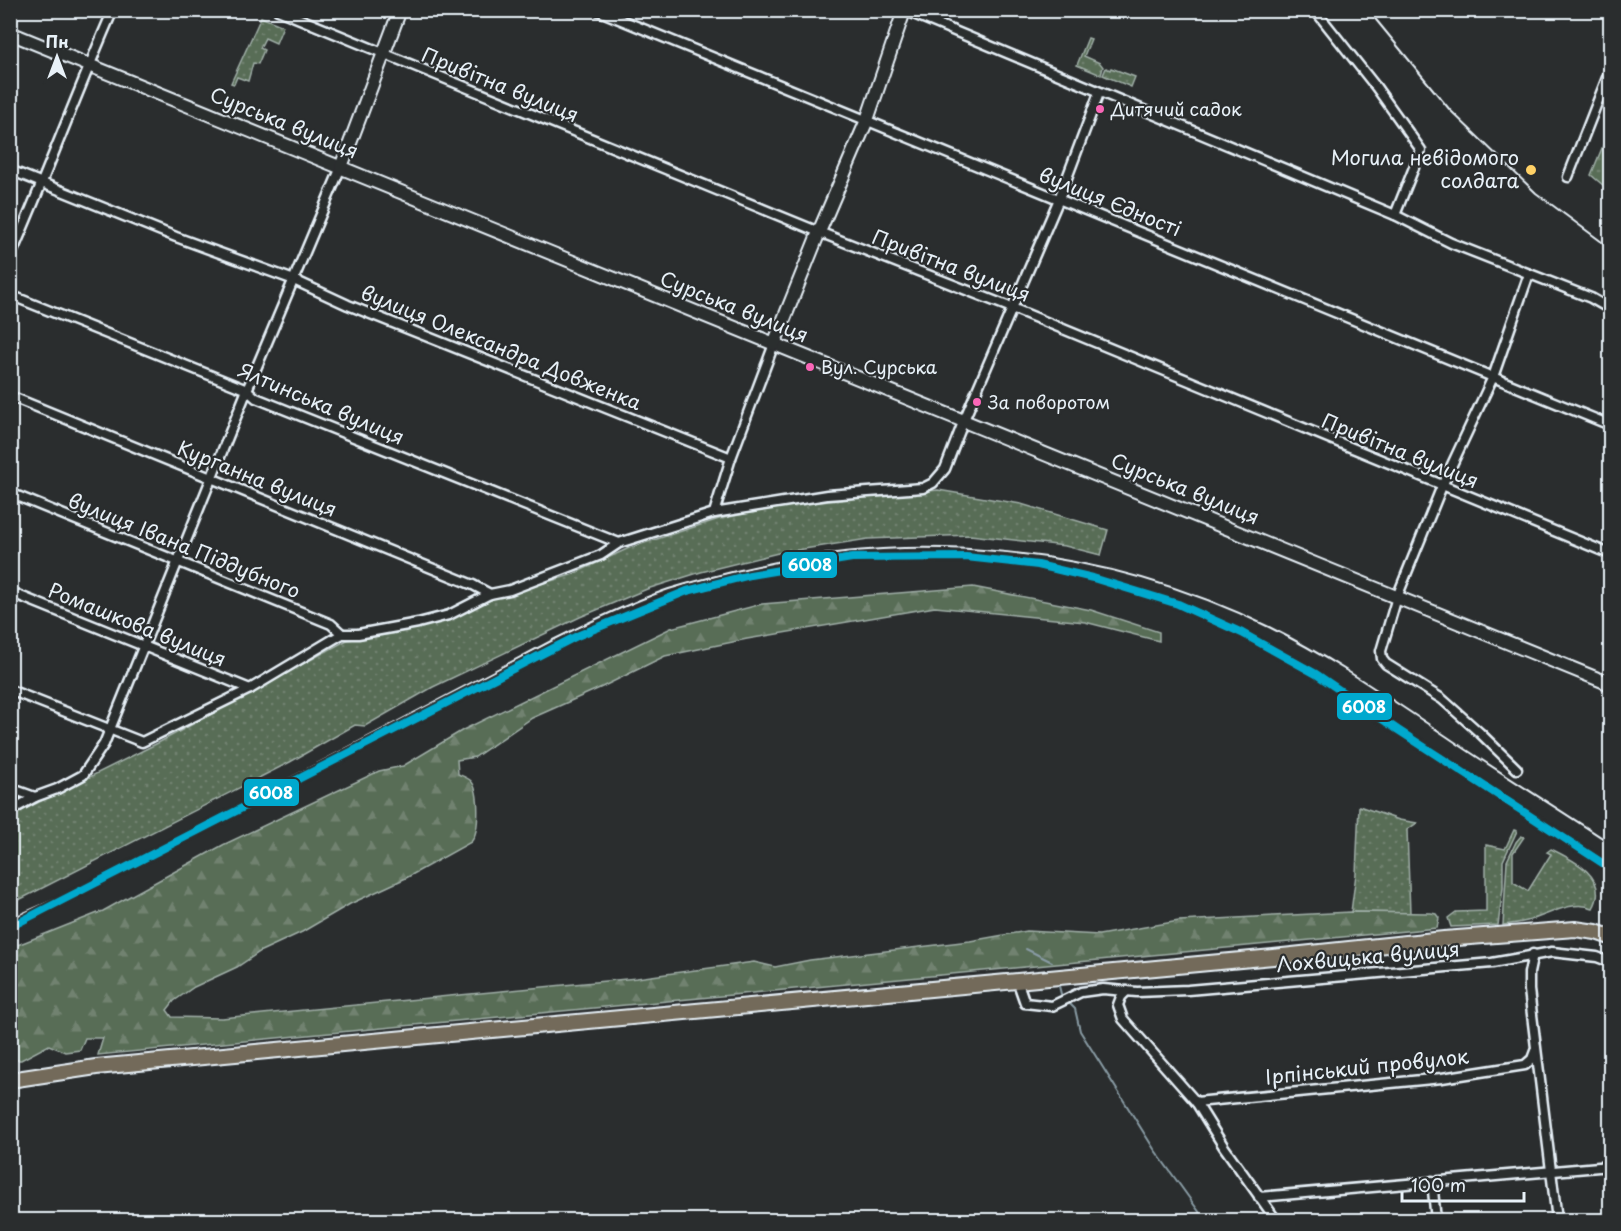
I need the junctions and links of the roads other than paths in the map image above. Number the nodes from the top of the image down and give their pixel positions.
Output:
1 (113, 10) edge
2 (278, 10) edge
3 (400, 10) edge
4 (597, 10) edge
5 (1315, 10) edge
6 (903, 11) edge
7 (10, 33) edge
8 (383, 55) junction
9 (89, 65) junction
10 (1611, 70) edge
11 (1099, 93) junction
12 (867, 120) junction
13 (341, 167) junction
14 (10, 170) edge
15 (1568, 177) dead end
16 (43, 183) junction
17 (1059, 199) junction
18 (1395, 215) junction
19 (819, 232) junction
20 (10, 258) edge
21 (1529, 274) junction
22 (294, 280) junction
23 (10, 295) edge
24 (1012, 308) junction
25 (1611, 309) edge
26 (774, 344) junction
27 (1493, 377) junction
28 (247, 390) junction
29 (10, 396) edge
30 (964, 420) junction
31 (1611, 425) edge
32 (731, 458) junction
33 (212, 479) junction
34 (1442, 486) junction
35 (10, 494) edge
36 (714, 513) junction
37 (619, 543) junction
38 (1611, 554) edge
39 (179, 561) junction
40 (10, 592) edge
41 (490, 594) junction
42 (1397, 597) junction
43 (342, 634) junction
44 (143, 645) junction
45 (1611, 684) edge
46 (250, 689) junction
47 (10, 690) edge
48 (110, 729) junction
49 (1518, 769) dead end
50 (10, 788) edge
51 (35, 797) junction
52 (10, 811) edge
53 (1611, 937) edge
54 (1533, 954) junction
55 (1611, 962) edge
56 (1017, 980) junction
57 (1126, 991) junction
58 (1535, 1051) junction
59 (1525, 1065) junction
60 (1538, 1072) junction
61 (10, 1080) edge
62 (1196, 1102) junction
63 (1611, 1166) edge
64 (1551, 1171) junction
65 (1432, 1181) junction
66 (1259, 1197) junction
67 (1276, 1221) edge
68 (1436, 1221) edge
69 (1557, 1221) edge

1 - 9 street
2 - 8 street, Привітна вулиця
3 - 8 street
4 - 12 street, вулиця Єдності
5 - 18 street
6 - 11 street
6 - 12 street
7 - 9 street, Сурська вулиця
8 - 13 street
8 - 19 street, Привітна вулиця
9 - 13 street, Сурська вулиця
9 - 16 street
10 - 15 street
11 - 17 street
11 - 18 street
12 - 17 street, вулиця Єдності
12 - 19 street
13 - 22 street
13 - 26 street, Сурська вулиця
14 - 16 street, вулиця Олександра Довженка
16 - 20 street
16 - 22 street, вулиця Олександра Довженка
17 - 24 street
17 - 27 street, вулиця Єдності
18 - 21 street
19 - 24 street, Привітна вулиця
19 - 26 street
21 - 25 street
21 - 27 street
22 - 28 street
22 - 32 street, вулиця Олександра Довженка
23 - 28 street, Ялтинська вулиця
24 - 30 street
24 - 34 street, Привітна вулиця
26 - 30 street, Сурська вулиця
26 - 32 street
27 - 31 street, вулиця Єдності
27 - 34 street
28 - 33 street
28 - 37 street, Ялтинська вулиця
29 - 33 street, Курганна вулиця
30 - 36 street
30 - 42 street, Сурська вулиця
32 - 36 street
33 - 39 street
33 - 41 street, Курганна вулиця
34 - 38 street, Привітна вулиця
34 - 42 street
35 - 39 street, вулиця Івана Піддубного
36 - 37 street
37 - 41 street
39 - 43 street, вулиця Івана Піддубного
39 - 44 street
40 - 44 street, Ромашкова вулиця
41 - 43 street
42 - 45 street, Сурська вулиця
42 - 49 street
43 - 46 street
44 - 46 street, Ромашкова вулиця
44 - 48 street
46 - 48 street
47 - 48 street
48 - 51 street
50 - 51 street
51 - 52 street
53 - 56 main road
54 - 55 street, Лохвицька вулиця
54 - 57 street, Лохвицька вулиця
54 - 58 street
56 - 57 street, Лохвицька вулиця
56 - 61 main road
57 - 62 street
58 - 59 street
58 - 60 street
59 - 60 street
59 - 62 street, Ірпінський провулок
60 - 64 street
62 - 66 street
63 - 64 street
64 - 65 street
64 - 69 street
65 - 66 street
65 - 68 street
66 - 67 street

